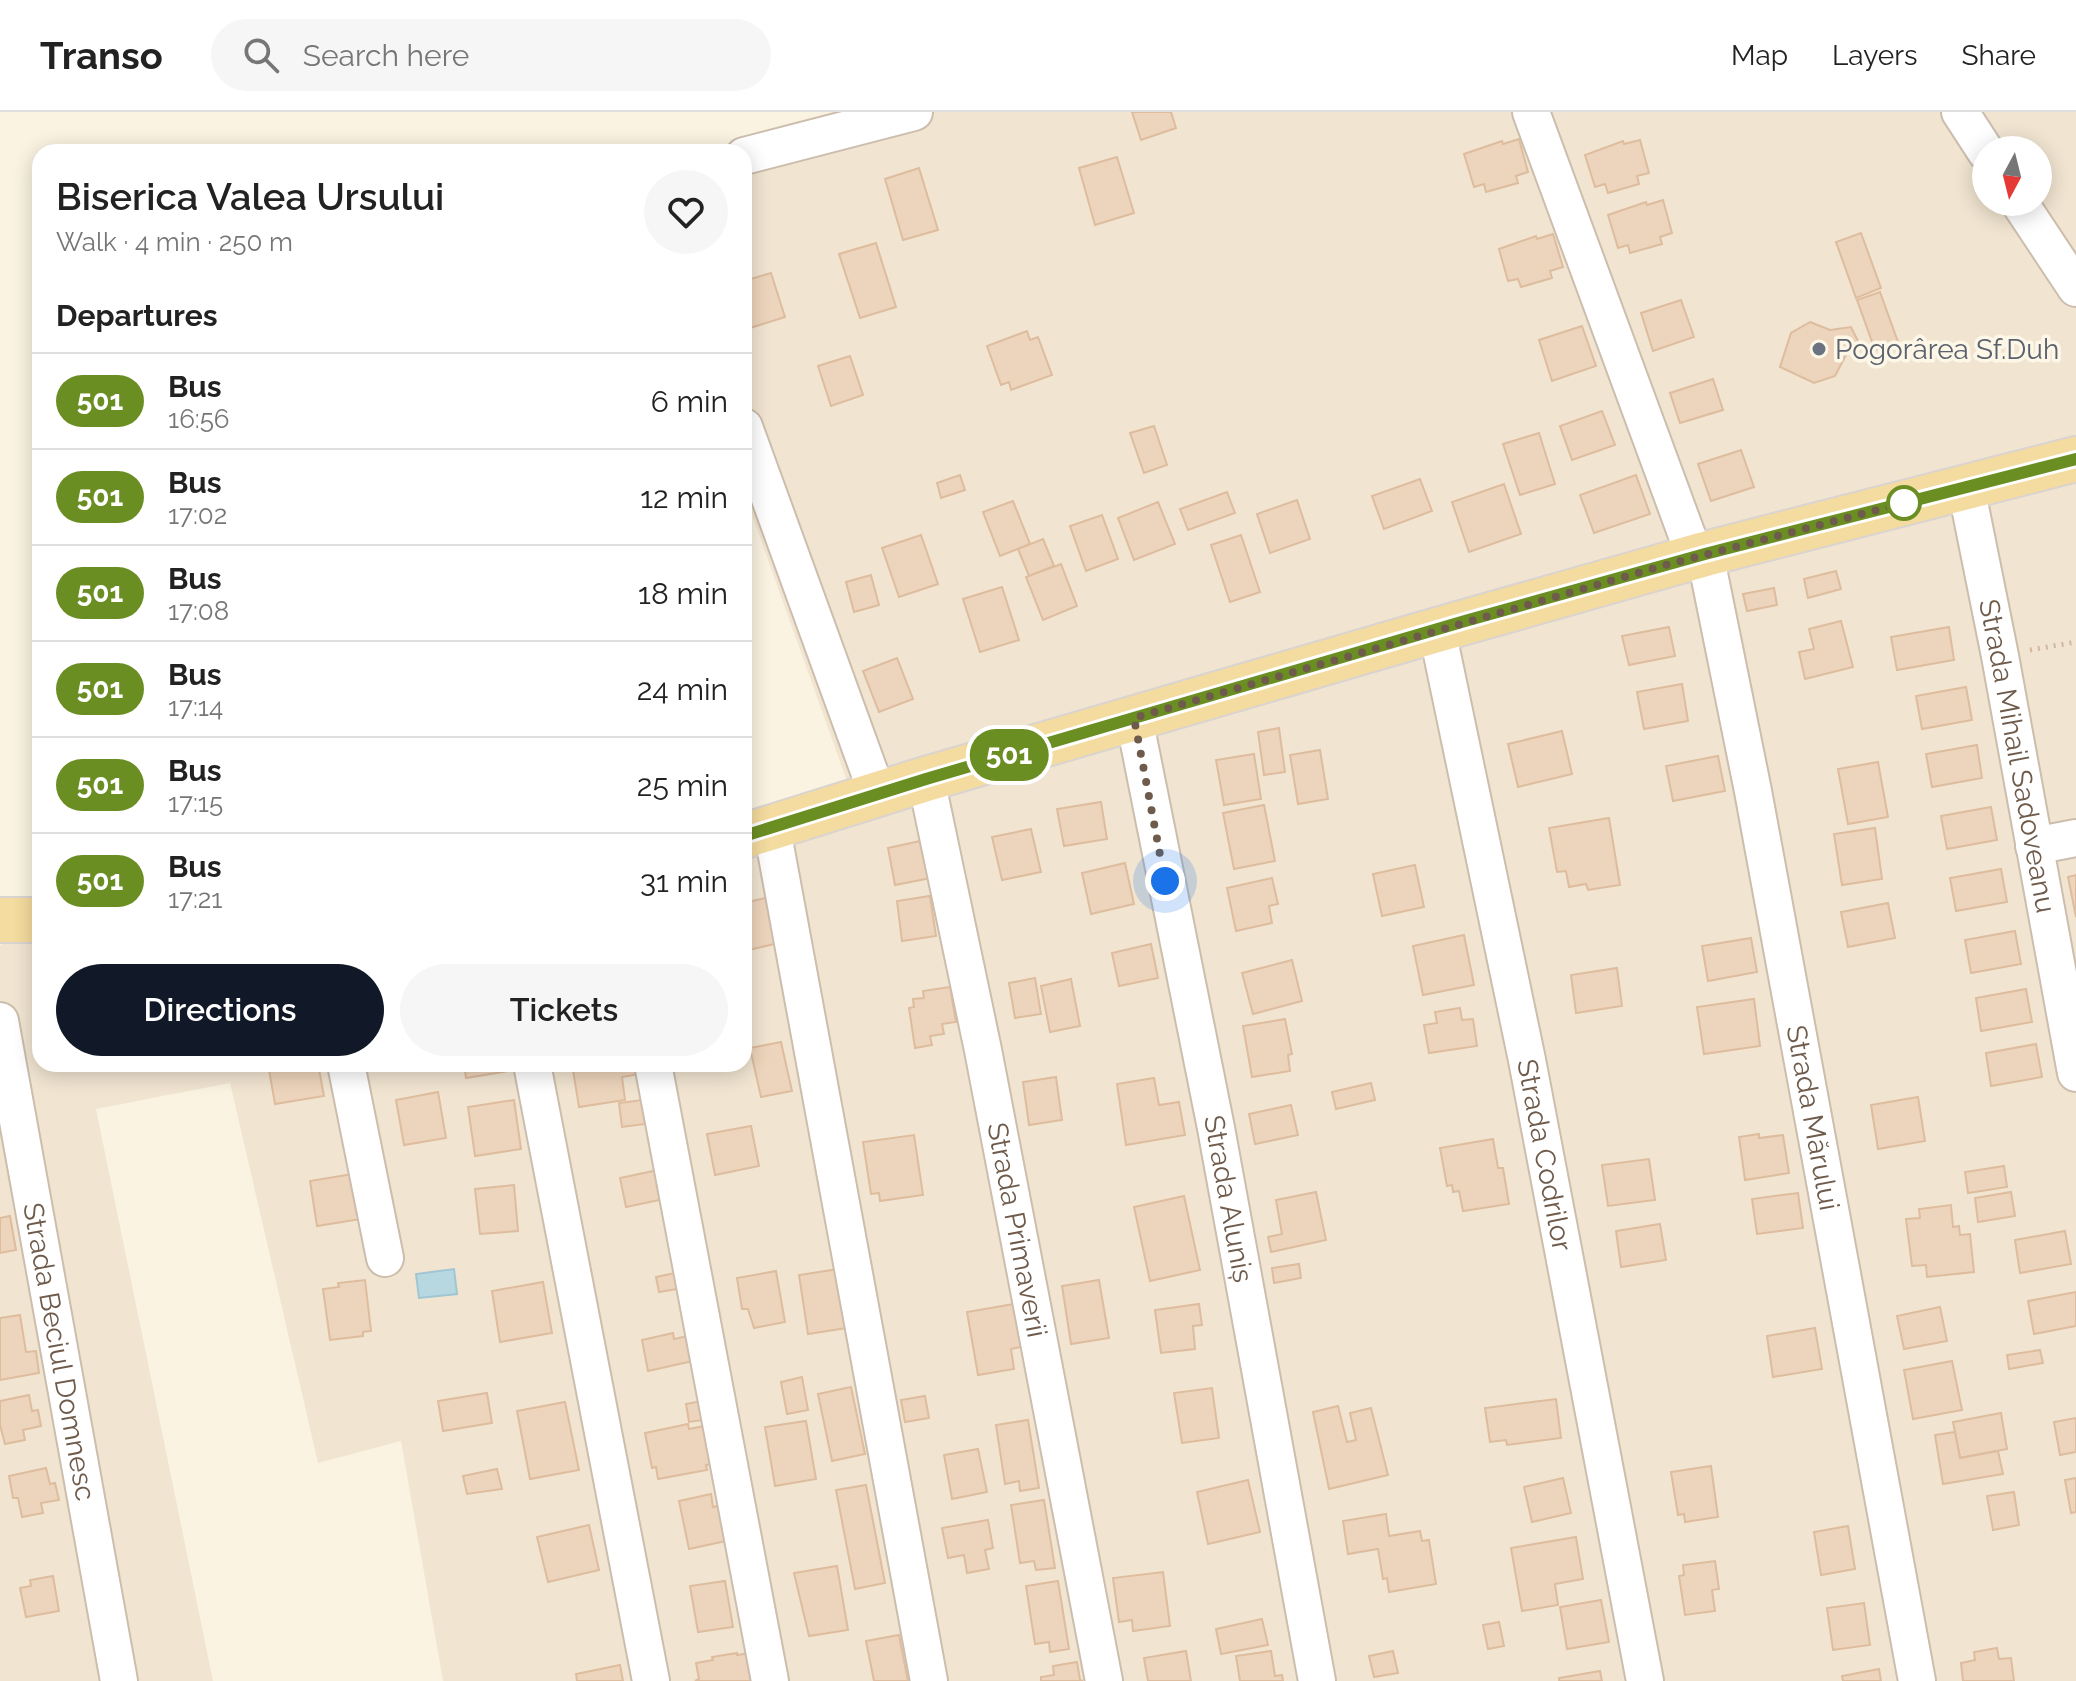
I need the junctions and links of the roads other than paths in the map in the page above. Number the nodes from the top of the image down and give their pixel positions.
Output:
1 (914, 112) edge
2 (1531, 112) edge
3 (1960, 112) edge
4 (1976, 136) edge
5 (752, 154) edge
6 (2028, 216) edge
7 (2076, 288) edge
8 (752, 449) edge
9 (2076, 459) edge
10 (1966, 487) junction
11 (1700, 556) junction
12 (1437, 630) junction
13 (1134, 718) junction
14 (926, 779) junction
15 (877, 793) junction
16 (758, 832) edge
17 (2076, 838) edge
18 (2034, 846) junction
19 (0, 920) edge
20 (32, 920) edge
21 (0, 1021) edge
22 (348, 1072) edge
23 (534, 1072) edge
24 (655, 1072) edge
25 (2076, 1073) edge
26 (385, 1258) dead end
27 (119, 1681) edge
28 (651, 1681) edge
29 (770, 1681) edge
30 (929, 1681) edge
31 (1104, 1681) edge
32 (1317, 1681) edge
33 (1645, 1681) edge
34 (1917, 1681) edge

1 - 5 street
2 - 11 street, Strada Mărului
3 - 4 street
6 - 7 street
8 - 15 street
9 - 10 main road
10 - 11 main road
10 - 18 street, Strada Mihail Sadoveanu
11 - 12 main road
11 - 34 street, Strada Mărului
12 - 13 main road
12 - 33 street, Strada Codrilor
13 - 14 main road
13 - 32 street, Strada Aluniș
14 - 15 main road
14 - 31 street, Strada Primaverii
15 - 16 main road
16 - 30 street
17 - 18 street
18 - 25 street, Strada Mihail Sadoveanu
19 - 20 main road
21 - 27 street, Strada Beciul Domnesc
22 - 26 street
23 - 28 street
24 - 29 street

